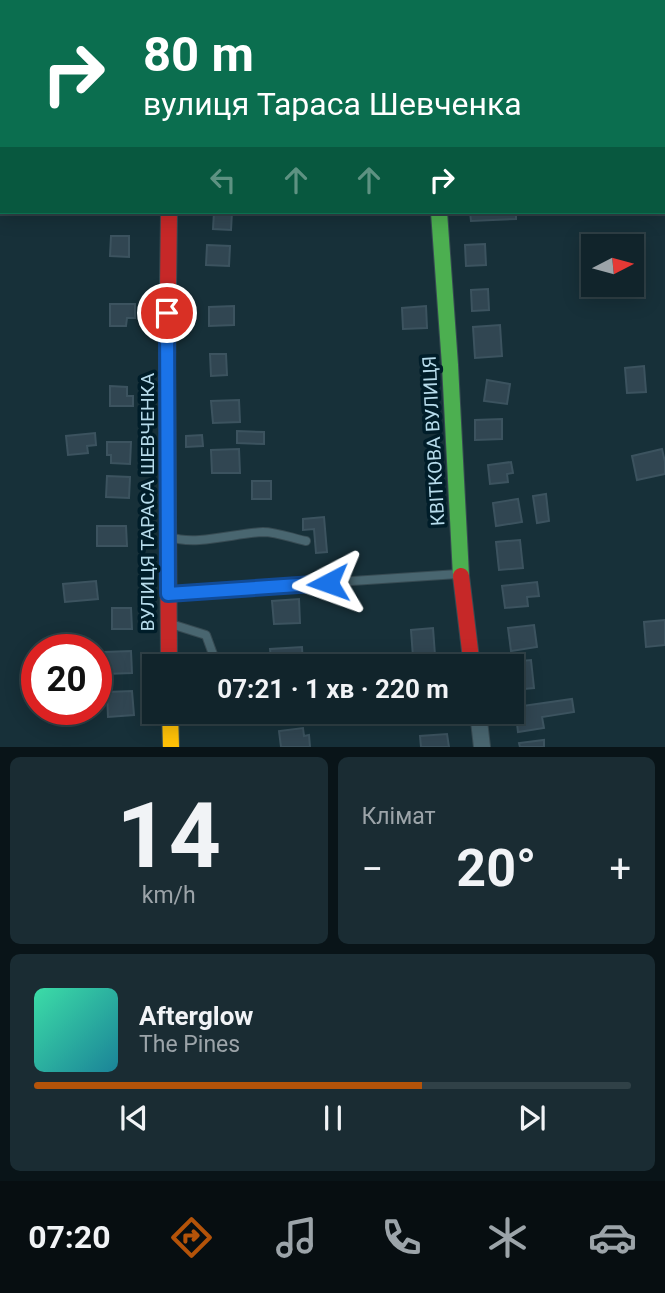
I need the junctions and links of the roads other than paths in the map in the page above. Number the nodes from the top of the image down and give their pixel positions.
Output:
1 (169, 214) edge
2 (439, 214) edge
3 (167, 536) junction
4 (306, 541) dead end
5 (461, 573) junction
6 (168, 594) junction
7 (168, 623) junction
8 (169, 654) edge
9 (213, 654) edge
10 (470, 654) edge
11 (170, 724) edge
12 (479, 724) edge
13 (171, 747) edge
14 (482, 747) edge

1 - 3 street, ВУЛИЦЯ ТАРАСА ШЕВЧЕНКА
2 - 5 street, КВІТКОВА ВУЛИЦЯ
3 - 4 lane
3 - 6 street, ВУЛИЦЯ ТАРАСА ШЕВЧЕНКА
5 - 6 lane
5 - 10 street, КВІТКОВА ВУЛИЦЯ
6 - 7 street, ВУЛИЦЯ ТАРАСА ШЕВЧЕНКА
7 - 8 street, ВУЛИЦЯ ТАРАСА ШЕВЧЕНКА
7 - 9 lane
11 - 13 street
12 - 14 street

